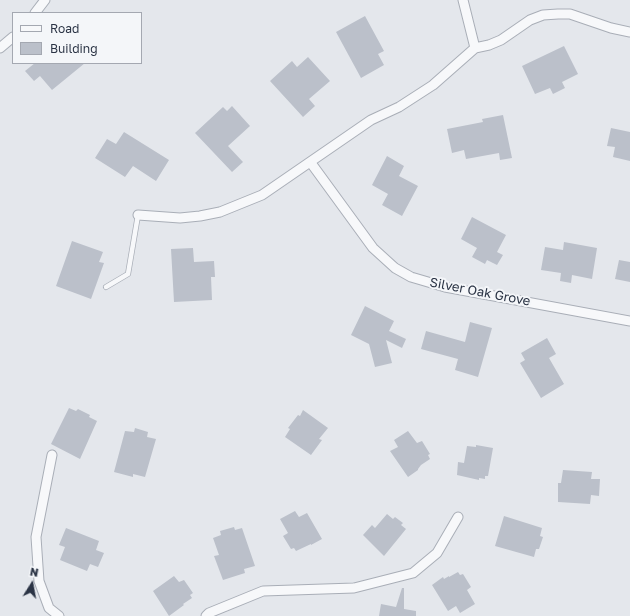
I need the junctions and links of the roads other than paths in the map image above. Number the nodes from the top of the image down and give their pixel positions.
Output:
1 (45, 0) edge
2 (463, 0) edge
3 (36, 12) edge
4 (630, 32) edge
5 (12, 38) edge
6 (0, 48) edge
7 (475, 48) junction
8 (311, 163) junction
9 (138, 216) joint
10 (106, 287) dead end
11 (630, 321) edge
12 (52, 455) dead end
13 (458, 518) dead end
14 (59, 616) edge
15 (206, 616) edge

1 - 3 street
2 - 7 street
4 - 7 street
5 - 6 street
7 - 8 street
8 - 9 street
8 - 11 street, Silver Oak Grove
9 - 10 lane
12 - 14 street
13 - 15 street

